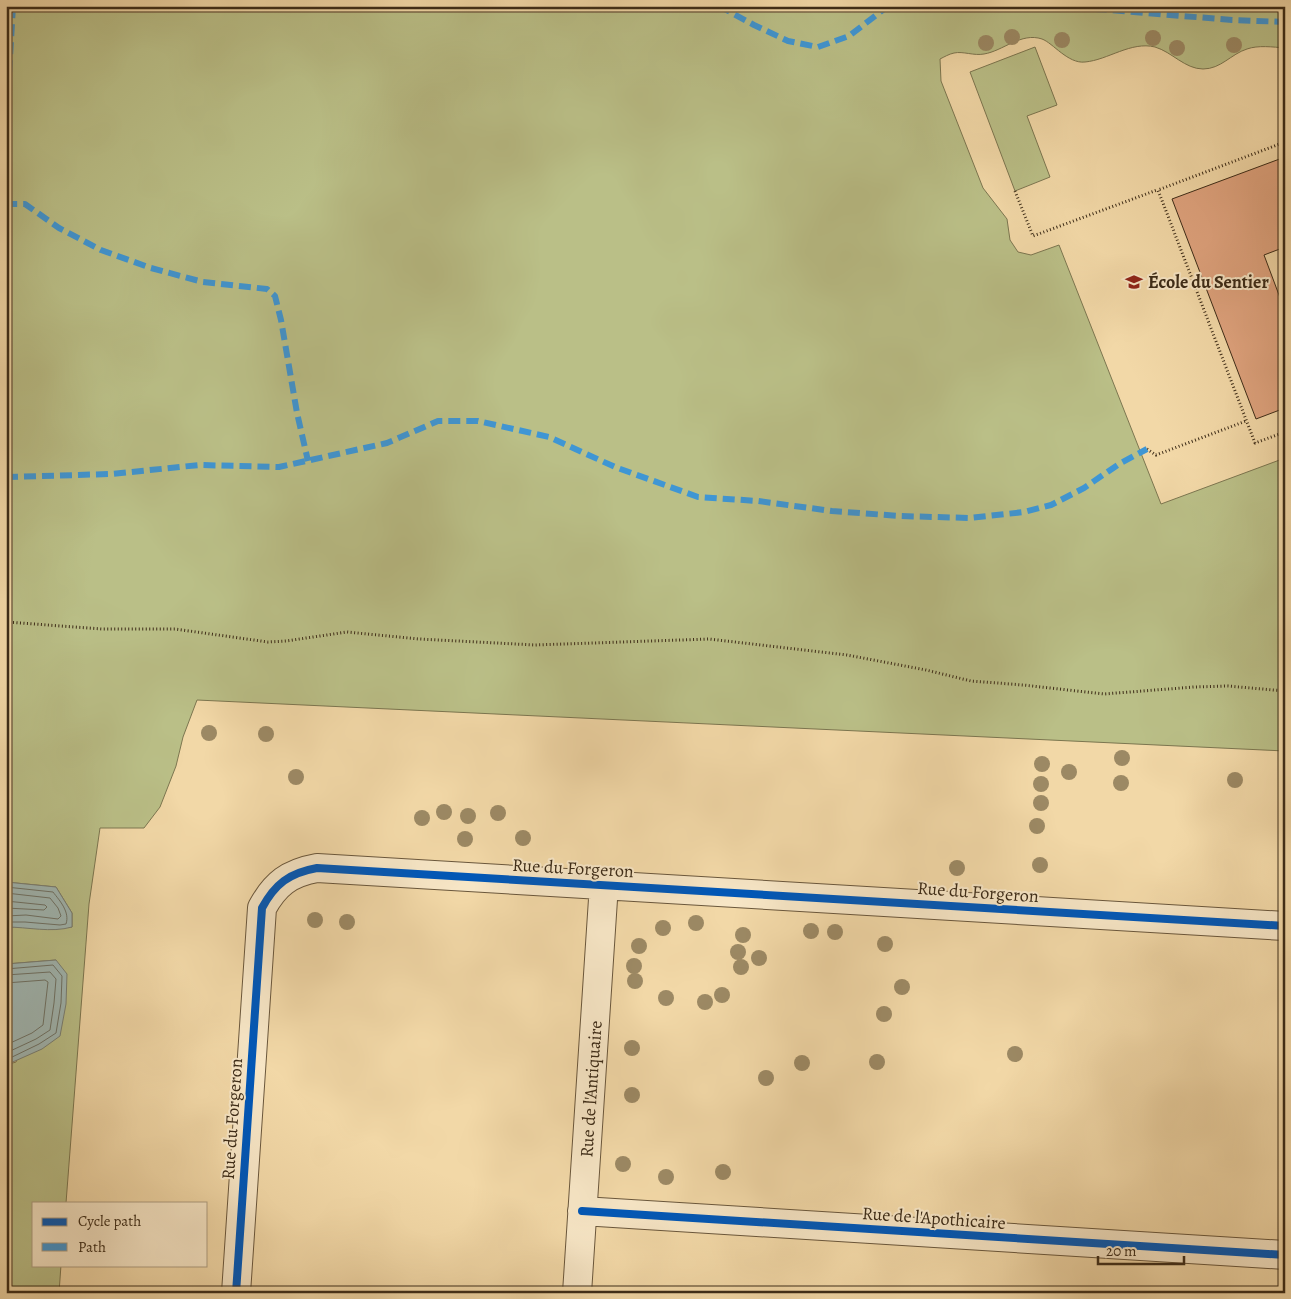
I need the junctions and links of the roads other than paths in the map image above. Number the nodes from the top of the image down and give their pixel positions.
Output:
1 (604, 884) junction
2 (1285, 926) edge
3 (582, 1211) junction
4 (1285, 1255) edge
5 (236, 1293) edge
6 (577, 1293) edge

1 - 2 street, Rue du Forgeron
1 - 3 street, Rue de l'Antiquaire
1 - 5 street, Rue du Forgeron
3 - 4 street, Rue de l'Apothicaire
3 - 6 street, Rue de l'Antiquaire

